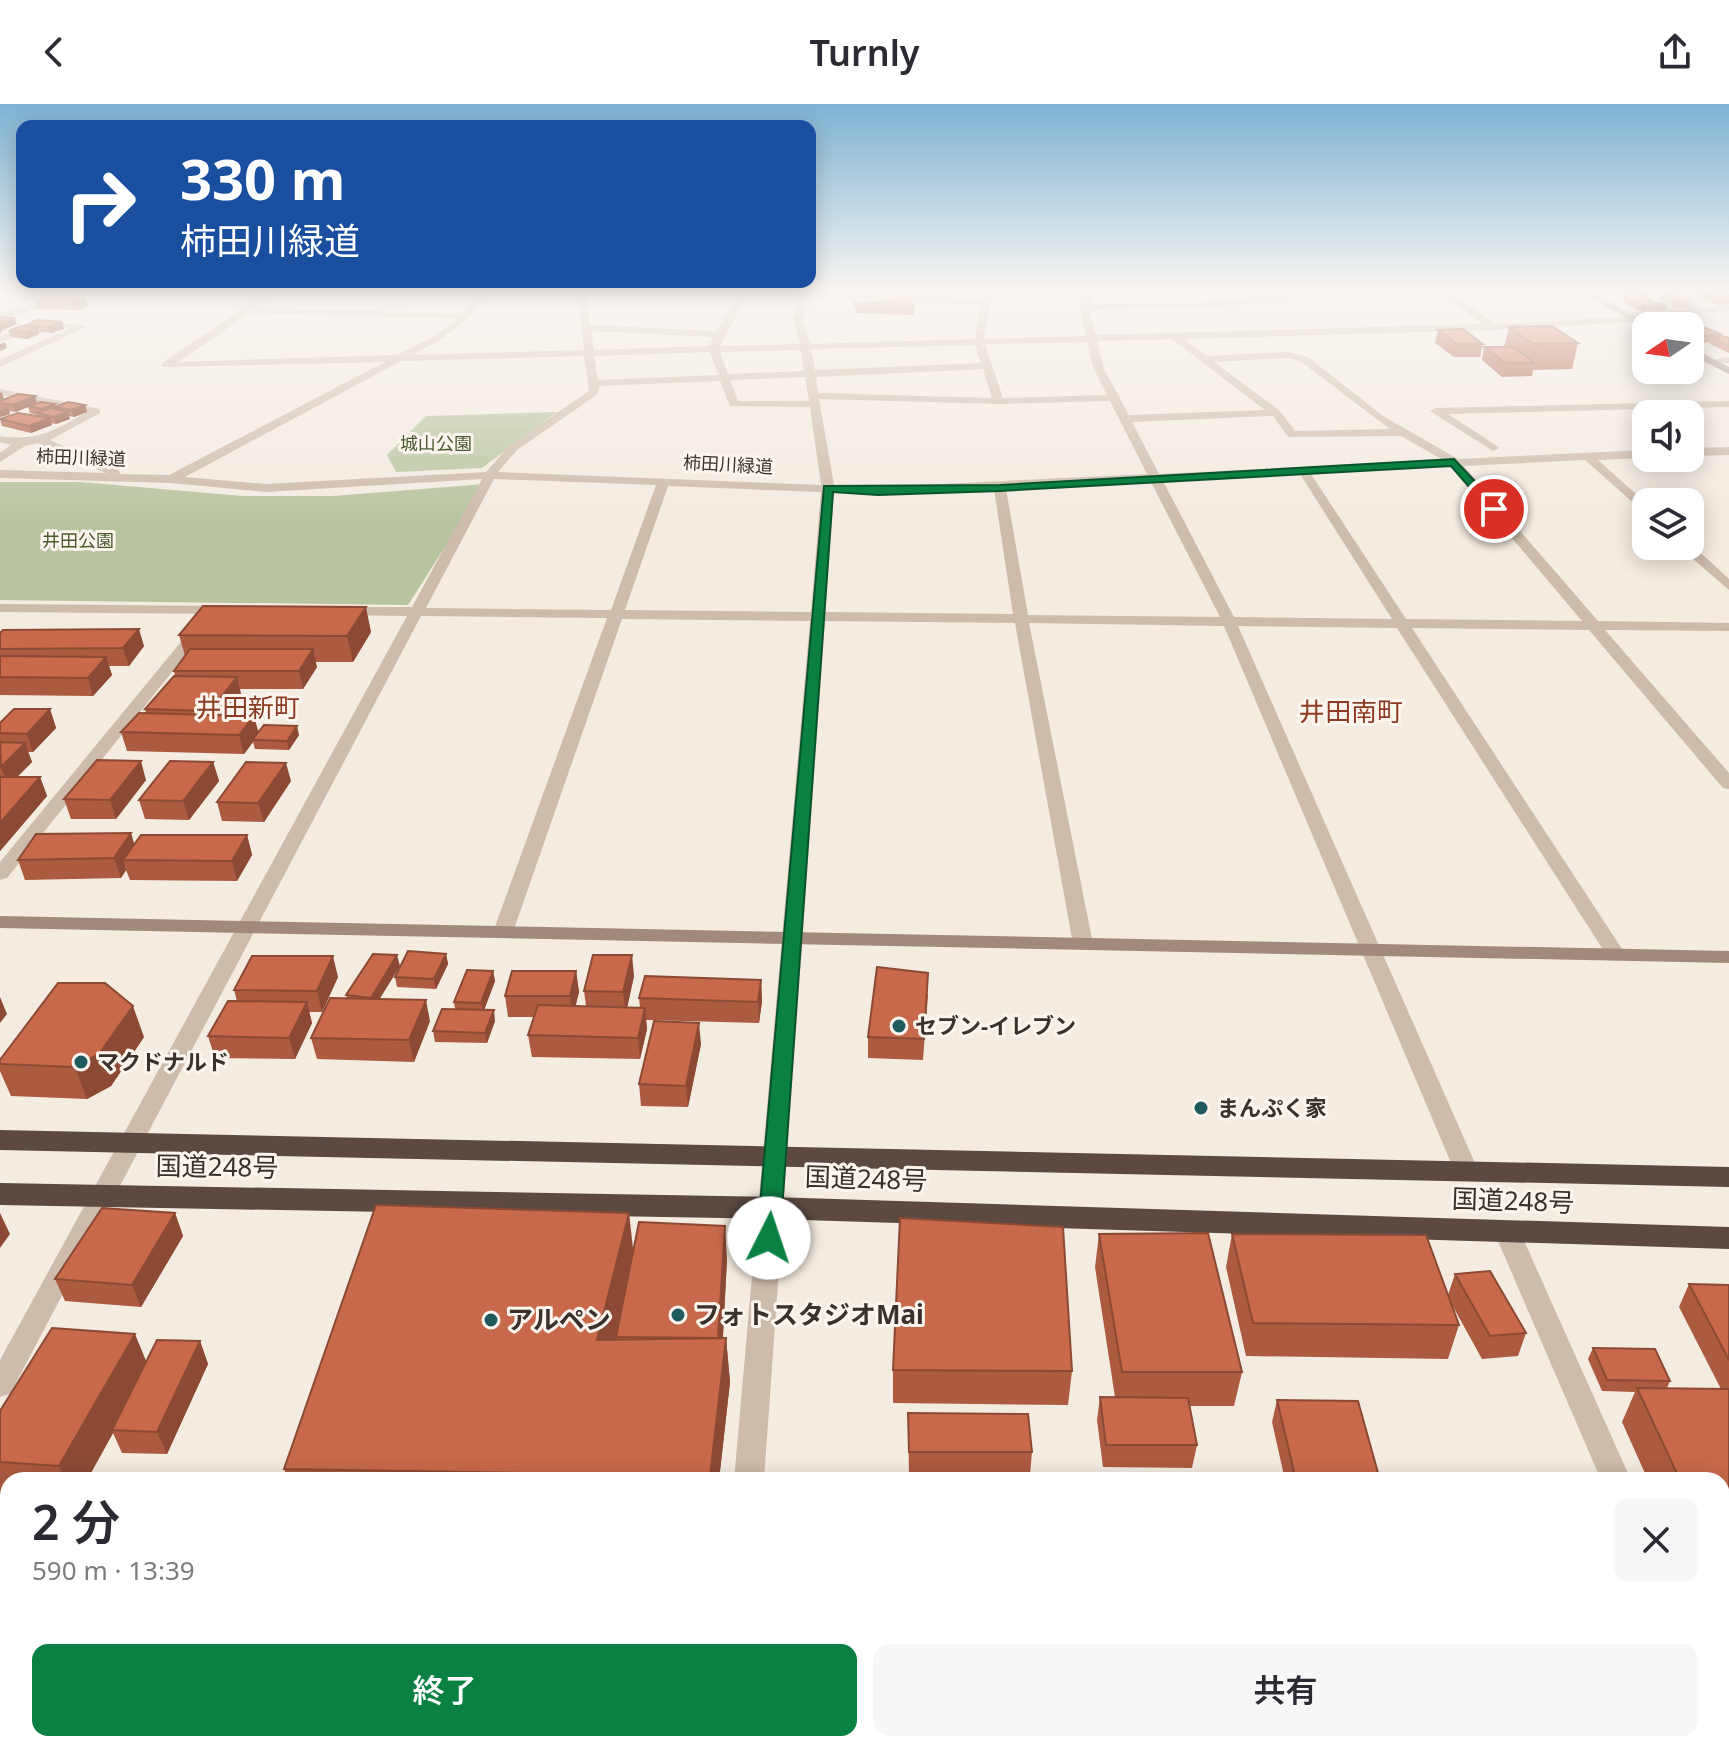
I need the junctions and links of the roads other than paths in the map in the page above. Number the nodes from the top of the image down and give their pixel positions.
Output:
1 (389, 366) edge
2 (591, 366) edge
3 (721, 366) edge
4 (809, 366) edge
5 (989, 366) joint
6 (1098, 366) edge
7 (1215, 366) edge
8 (1313, 366) edge
9 (810, 375) junction
10 (727, 378) junction
11 (593, 383) junction
12 (0, 392) edge
13 (1114, 398) junction
14 (814, 400) junction
15 (999, 401) junction
16 (1729, 404) edge
17 (1276, 413) junction
18 (1124, 419) junction
19 (1407, 432) junction
20 (0, 439) edge
21 (42, 441) junction
22 (21, 443) junction
23 (1493, 448) dead end
24 (1729, 451) edge
25 (1704, 452) joint
26 (1632, 455) edge
27 (1588, 457) junction
28 (0, 458) edge
29 (1454, 462) junction
30 (1729, 468) edge
31 (1303, 470) junction
32 (0, 474) edge
33 (493, 475) junction
34 (1156, 477) junction
35 (125, 478) junction
36 (171, 479) junction
37 (664, 480) junction
38 (828, 488) junction
39 (1000, 488) junction
40 (1632, 497) edge
41 (1700, 560) edge
42 (1729, 586) edge
43 (6, 608) edge
44 (214, 610) junction
45 (245, 610) edge
46 (324, 611) edge
47 (419, 612) junction
48 (614, 614) junction
49 (817, 616) junction
50 (1021, 618) junction
51 (0, 620) edge
52 (1229, 621) junction
53 (1402, 623) junction
54 (1596, 625) junction
55 (1729, 627) edge
56 (1729, 784) edge
57 (0, 874) edge
58 (0, 922) edge
59 (249, 927) junction
60 (503, 932) junction
61 (792, 938) junction
62 (1083, 944) junction
63 (1368, 950) junction
64 (1616, 955) junction
65 (1729, 957) edge
66 (0, 1140) edge
67 (132, 1143) junction
68 (775, 1157) junction
69 (1466, 1170) junction
70 (1729, 1177) edge
71 (0, 1194) edge
72 (102, 1197) junction
73 (771, 1208) junction
74 (1508, 1234) junction
75 (1729, 1238) edge
76 (0, 1386) edge
77 (750, 1472) edge
78 (1612, 1472) edge

1 - 36 street
2 - 11 street
3 - 10 street
4 - 9 street
5 - 9 street
5 - 15 street
6 - 13 street
7 - 17 street
8 - 19 street
9 - 10 street
9 - 14 street
10 - 11 street
10 - 14 street
11 - 33 street
12 - 21 street
13 - 15 street
13 - 18 street
14 - 15 street
14 - 38 street
16 - 23 street
17 - 18 street
17 - 19 street
18 - 34 street
19 - 29 street
20 - 22 street
21 - 22 street
21 - 35 street
22 - 28 street
24 - 25 street
25 - 30 street
26 - 27 street
27 - 29 street, 柿田川緑道
27 - 40 street
29 - 31 street, 柿田川緑道
29 - 54 street
31 - 34 street, 柿田川緑道
31 - 53 street
32 - 35 street, 柿田川緑道
33 - 36 street, 柿田川緑道
33 - 37 street, 柿田川緑道
33 - 47 street
34 - 39 street, 柿田川緑道
34 - 52 street
35 - 36 street, 柿田川緑道
37 - 38 street, 柿田川緑道
37 - 48 street
38 - 39 street, 柿田川緑道
38 - 49 street
39 - 50 street
41 - 42 street
43 - 44 street
43 - 51 street
44 - 45 street
44 - 57 street
46 - 47 street
47 - 48 street
47 - 59 street
48 - 49 street
48 - 60 street
49 - 50 street
49 - 61 street
50 - 52 street
50 - 62 street
52 - 53 street
52 - 63 street
53 - 54 street
53 - 64 street
54 - 55 street
54 - 56 street
58 - 59 street
59 - 60 street
59 - 67 street
60 - 61 street
61 - 62 street
61 - 68 street
62 - 63 street
63 - 64 street
63 - 69 street
64 - 65 street
66 - 67 highway, 国道248号
67 - 68 highway, 国道248号
67 - 72 street
68 - 69 highway, 国道248号
68 - 73 street
69 - 70 highway, 国道248号
71 - 72 highway, 国道248号
72 - 73 highway, 国道248号
72 - 76 street
73 - 74 highway, 国道248号
73 - 77 street
74 - 75 highway, 国道248号
74 - 78 street

